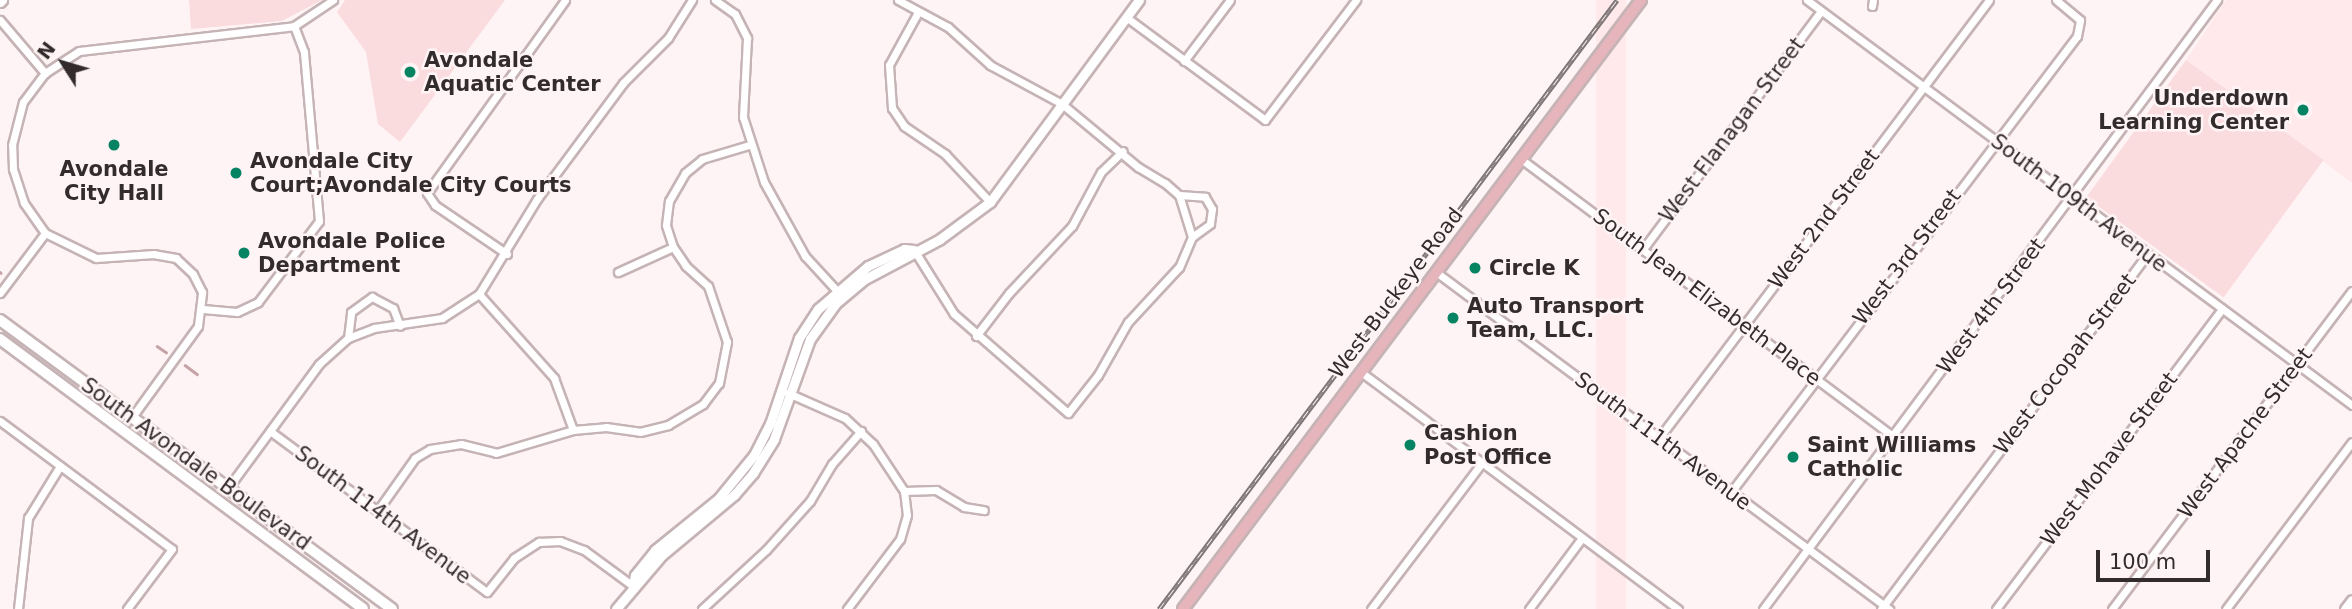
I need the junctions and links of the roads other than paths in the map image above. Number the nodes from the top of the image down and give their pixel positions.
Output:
1 (333, 0) edge
2 (565, 0) edge
3 (692, 0) edge
4 (715, 0) edge
5 (898, 0) edge
6 (1139, 0) edge
7 (1230, 0) edge
8 (1356, 0) edge
9 (1641, 0) edge
10 (1807, 0) edge
11 (1989, 0) edge
12 (2056, 0) edge
13 (2217, 0) edge
14 (1821, 11) junction
15 (917, 14) junction
16 (1126, 18) junction
17 (0, 20) edge
18 (294, 26) junction
19 (1184, 61) junction
20 (45, 73) junction
21 (1924, 86) junction
22 (1062, 104) junction
23 (1996, 141) junction
24 (749, 145) junction
25 (1123, 152) junction
26 (1521, 159) junction
27 (1179, 195) junction
28 (2073, 198) junction
29 (990, 202) junction
30 (45, 233) junction
31 (1192, 237) junction
32 (673, 247) junction
33 (1643, 249) junction
34 (914, 250) junction
35 (507, 254) junction
36 (2148, 254) junction
37 (618, 272) dead end
38 (1436, 272) junction
39 (2352, 291) edge
40 (0, 293) edge
41 (839, 293) junction
42 (478, 295) junction
43 (203, 309) junction
44 (2222, 309) junction
45 (0, 320) edge
46 (1744, 325) junction
47 (400, 326) junction
48 (976, 336) junction
49 (348, 338) junction
50 (0, 339) edge
51 (2297, 364) junction
52 (1361, 372) junction
53 (1816, 378) junction
54 (785, 392) junction
55 (2352, 405) edge
56 (132, 417) junction
57 (0, 421) edge
58 (122, 430) junction
59 (573, 430) junction
60 (270, 431) junction
61 (861, 431) junction
62 (1894, 436) junction
63 (1659, 438) junction
64 (2352, 442) edge
65 (1482, 463) junction
66 (60, 466) junction
67 (228, 488) junction
68 (904, 491) junction
69 (1731, 492) junction
70 (378, 510) junction
71 (984, 510) dead end
72 (1582, 538) junction
73 (1808, 549) junction
74 (633, 586) junction
75 (2352, 600) edge
76 (1885, 608) edge
77 (18, 609) edge
78 (127, 609) edge
79 (363, 609) edge
80 (391, 609) edge
81 (616, 609) edge
82 (702, 609) edge
83 (847, 609) edge
84 (1183, 609) edge
85 (1371, 609) edge
86 (1529, 609) edge
87 (1678, 609) edge
88 (1763, 609) edge
89 (1996, 609) edge
90 (2112, 609) edge
91 (2226, 609) edge
92 (2345, 609) edge

1 - 18 street
2 - 35 street
3 - 35 street
4 - 24 street
5 - 15 street
6 - 16 street
7 - 19 street
8 - 19 street
9 - 26 main road, West Buckeye Road
10 - 14 street, South 109th Avenue
11 - 21 street, West 2nd Street
12 - 23 street, West 3rd Street
13 - 28 street, West 4th Street
14 - 21 street, South 109th Avenue
14 - 33 street, West Flanagan Street
15 - 22 street
15 - 29 street
16 - 19 street
16 - 22 street
17 - 20 street
18 - 20 street
18 - 43 street
20 - 30 street
21 - 23 street, South 109th Avenue
21 - 46 street, West 2nd Street
22 - 25 street
22 - 29 street
23 - 28 street, South 109th Avenue
23 - 53 street, West 3rd Street
24 - 32 street
24 - 41 street
25 - 27 street
25 - 48 street
26 - 33 street, South Jean Elizabeth Place
26 - 38 main road, West Buckeye Road
27 - 31 street
27 - 31 street
28 - 36 street, South 109th Avenue
28 - 62 street, West 4th Street
29 - 34 street
30 - 40 street
30 - 43 street
31 - 48 street
32 - 37 street
32 - 59 street
33 - 46 street, South Jean Elizabeth Place
34 - 41 street
34 - 48 street
35 - 42 street
36 - 44 street, South 109th Avenue
36 - 76 street, West Cocopah Street
38 - 52 main road, West Buckeye Road
38 - 63 street, South 111th Avenue
39 - 51 street, West Apache Street
41 - 54 street
42 - 47 street
42 - 59 street
43 - 56 street
44 - 51 street, South 109th Avenue
44 - 89 street, West Mohave Street
45 - 56 main road, South Avondale Boulevard
46 - 53 street, South Jean Elizabeth Place
46 - 63 street, West 2nd Street
47 - 49 street
47 - 49 street
49 - 60 street
50 - 58 main road, South Avondale Boulevard
51 - 55 street, South 109th Avenue
51 - 90 street, West Apache Street
52 - 65 street
52 - 84 main road, West Buckeye Road
53 - 62 street, South Jean Elizabeth Place
53 - 69 street, West 3rd Street
54 - 61 street
54 - 74 street
56 - 58 main road
56 - 67 main road, South Avondale Boulevard
57 - 66 street
58 - 79 main road, South Avondale Boulevard
59 - 70 street
60 - 67 street
60 - 70 street, South 114th Avenue
61 - 68 street
61 - 82 street
62 - 73 street, West 4th Street
63 - 69 street, South 111th Avenue
64 - 91 street
65 - 72 street
65 - 85 street
66 - 77 street
66 - 78 street
67 - 80 main road, South Avondale Boulevard
68 - 71 street
68 - 83 street
69 - 73 street, South 111th Avenue
70 - 74 street, South 114th Avenue
72 - 86 street
72 - 87 street
73 - 76 street, South 111th Avenue
73 - 88 street, West 4th Street
74 - 81 street
75 - 92 street

